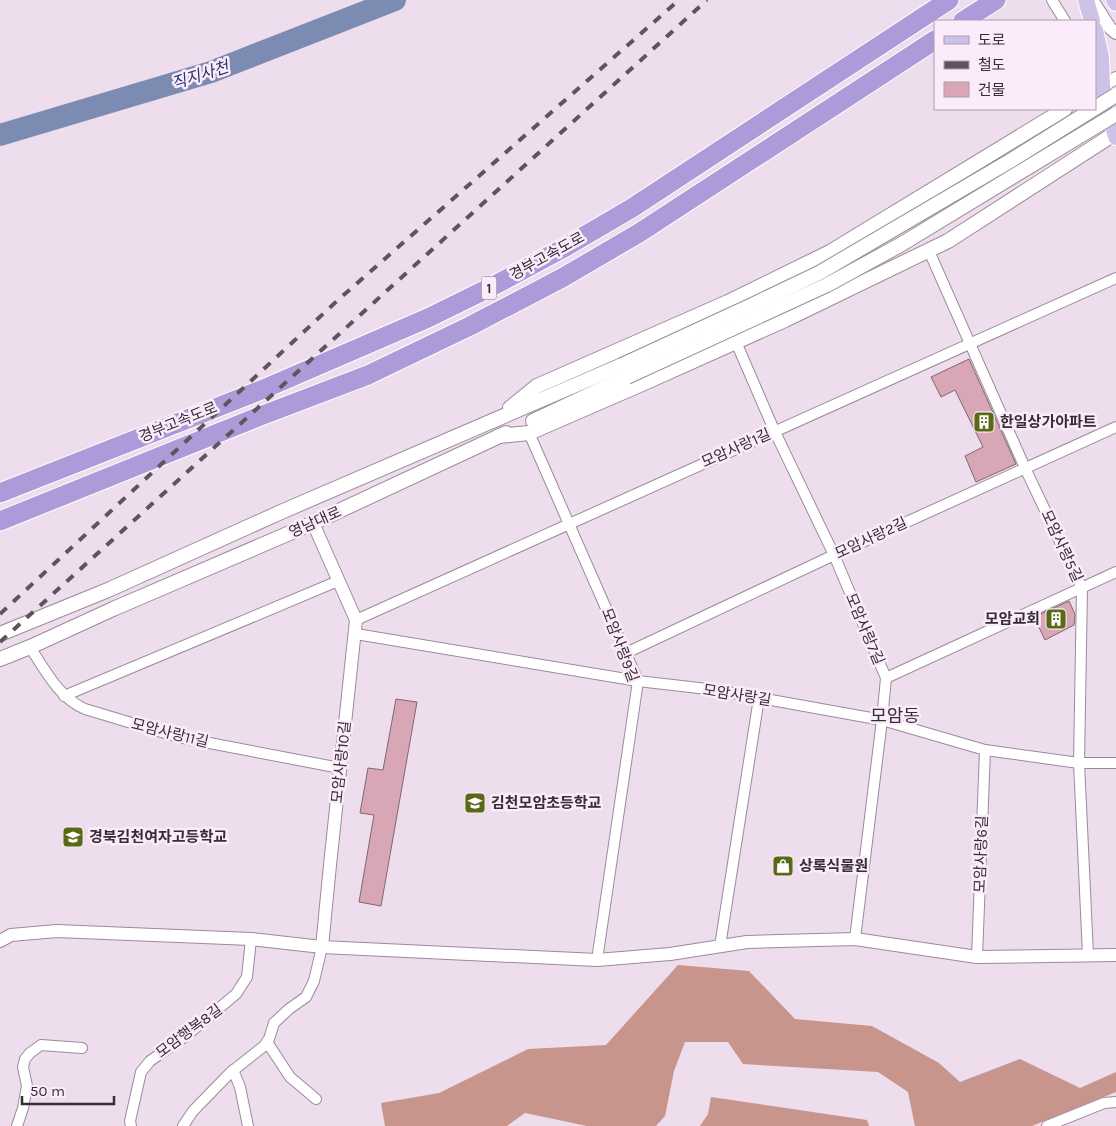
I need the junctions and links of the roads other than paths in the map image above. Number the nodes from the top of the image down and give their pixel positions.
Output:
1 (996, 0) edge
2 (1052, 0) edge
3 (1086, 0) edge
4 (1092, 0) edge
5 (943, 4) edge
6 (965, 20) edge
7 (1064, 20) edge
8 (1092, 20) edge
9 (1116, 32) edge
10 (1096, 38) edge
11 (934, 41) edge
12 (1098, 55) edge
13 (1104, 85) edge
14 (1116, 95) edge
15 (1096, 107) edge
16 (1063, 110) edge
17 (1092, 110) edge
18 (1116, 114) edge
19 (1116, 134) edge
20 (928, 251) junction
21 (1116, 278) edge
22 (736, 342) junction
23 (969, 344) junction
24 (624, 371) junction
25 (497, 419) junction
26 (1116, 426) edge
27 (774, 430) junction
28 (528, 433) junction
29 (499, 436) junction
30 (1025, 468) junction
31 (0, 493) edge
32 (0, 521) edge
33 (313, 524) junction
34 (568, 524) junction
35 (834, 555) junction
36 (1116, 572) edge
37 (338, 581) junction
38 (1082, 588) junction
39 (356, 620) junction
40 (0, 634) edge
41 (356, 634) junction
42 (30, 647) junction
43 (626, 653) junction
44 (0, 658) edge
45 (886, 678) junction
46 (638, 681) junction
47 (64, 696) junction
48 (759, 698) junction
49 (882, 720) junction
50 (985, 750) junction
51 (1079, 763) junction
52 (1116, 763) edge
53 (340, 768) junction
54 (855, 938) junction
55 (251, 939) junction
56 (0, 940) edge
57 (720, 946) junction
58 (322, 947) junction
59 (1088, 955) junction
60 (1116, 955) edge
61 (977, 957) junction
62 (598, 960) junction
63 (267, 1042) junction
64 (82, 1048) dead end
65 (233, 1070) junction
66 (316, 1099) dead end
67 (1116, 1102) edge
68 (17, 1126) edge
69 (131, 1126) edge
70 (183, 1126) edge
71 (248, 1126) edge
72 (1047, 1126) edge

1 - 6 highway
2 - 7 street
3 - 8 main road
4 - 9 street
5 - 31 highway, 경부고속도로 / 1
10 - 12 main road
11 - 32 highway, 경부고속도로 / 1
12 - 13 main road
13 - 19 main road
14 - 15 main road, bridge
16 - 25 main road
17 - 24 main road, bridge
18 - 24 main road, bridge
19 - 20 main road
20 - 22 main road
20 - 23 street, 모암사랑5길
21 - 23 street, 모암사랑1길
22 - 27 street, 모암사랑7길
22 - 28 main road
23 - 27 street, 모암사랑1길
23 - 30 street, 모암사랑5길
24 - 25 main road, 영남대로
24 - 29 main road, 영남대로
25 - 40 main road, 영남대로
26 - 30 street, 모암사랑2길
27 - 34 street, 모암사랑1길
27 - 35 street, 모암사랑7길
28 - 29 main road
28 - 34 street, 모암사랑9길
29 - 33 main road, 영남대로
30 - 35 street, 모암사랑2길
30 - 38 street, 모암사랑5길
33 - 37 street, 모암사랑10길
33 - 42 main road, 영남대로
34 - 39 street, 모암사랑1길
34 - 43 street, 모암사랑9길
35 - 43 street, 모암사랑2길
35 - 45 street, 모암사랑7길
36 - 38 street
37 - 39 street, 모암사랑10길
37 - 47 street
38 - 45 street
38 - 51 street, 모암사랑5길
39 - 41 street, 모암사랑10길
41 - 46 street, 모암사랑길
41 - 53 street, 모암사랑10길
42 - 44 main road, 영남대로
42 - 47 street, 모암사랑11길
43 - 46 street, 모암사랑9길
45 - 49 street, 모암사랑7길
46 - 48 street, 모암사랑길
46 - 62 street, 모암사랑9길
47 - 53 street, 모암사랑11길
48 - 49 street, 모암사랑길
48 - 57 street
49 - 50 street, 모암사랑길
49 - 54 street, 모암사랑7길
50 - 51 street, 모암사랑길
50 - 61 street, 모암사랑6길
51 - 52 street, 모암사랑길
51 - 59 street, 모암사랑5길
53 - 58 street, 모암사랑10길
54 - 57 street
54 - 61 street
55 - 56 street
55 - 58 street
55 - 69 street, 모암행복8길
57 - 62 street
58 - 62 street
58 - 63 street
59 - 60 street
59 - 61 street
63 - 65 street
63 - 66 street
64 - 68 street
65 - 70 street
65 - 71 street
67 - 72 street

